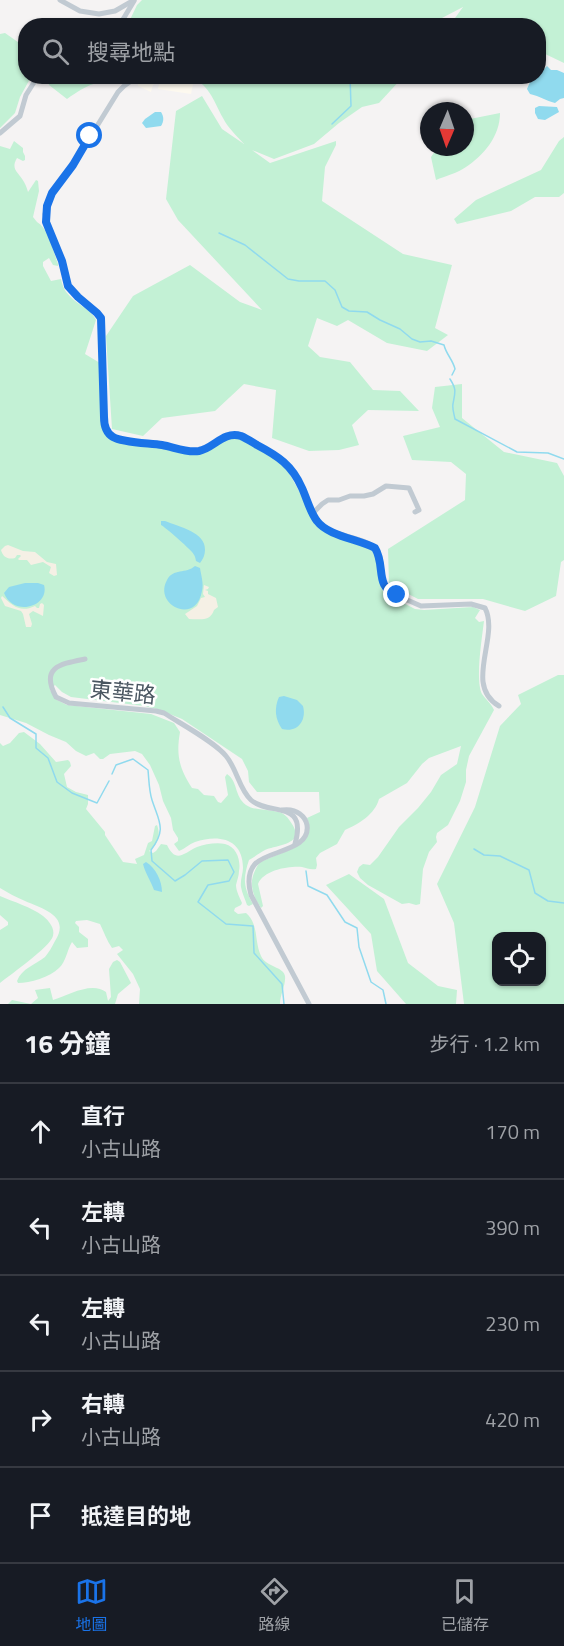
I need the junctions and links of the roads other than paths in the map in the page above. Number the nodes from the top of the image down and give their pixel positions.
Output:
1 (60, 0) edge
2 (134, 0) edge
3 (124, 18) edge
4 (33, 84) edge
5 (127, 84) edge
6 (0, 133) edge
7 (415, 512) dead end
8 (313, 513) junction
9 (85, 659) dead end
10 (499, 706) dead end
11 (282, 810) junction
12 (296, 844) junction
13 (309, 1004) edge

1 - 2 street
2 - 3 street
4 - 6 street
5 - 8 street
7 - 8 street
8 - 10 street
9 - 11 street, 東華路
11 - 12 street
11 - 12 street, 東華路
12 - 13 street

